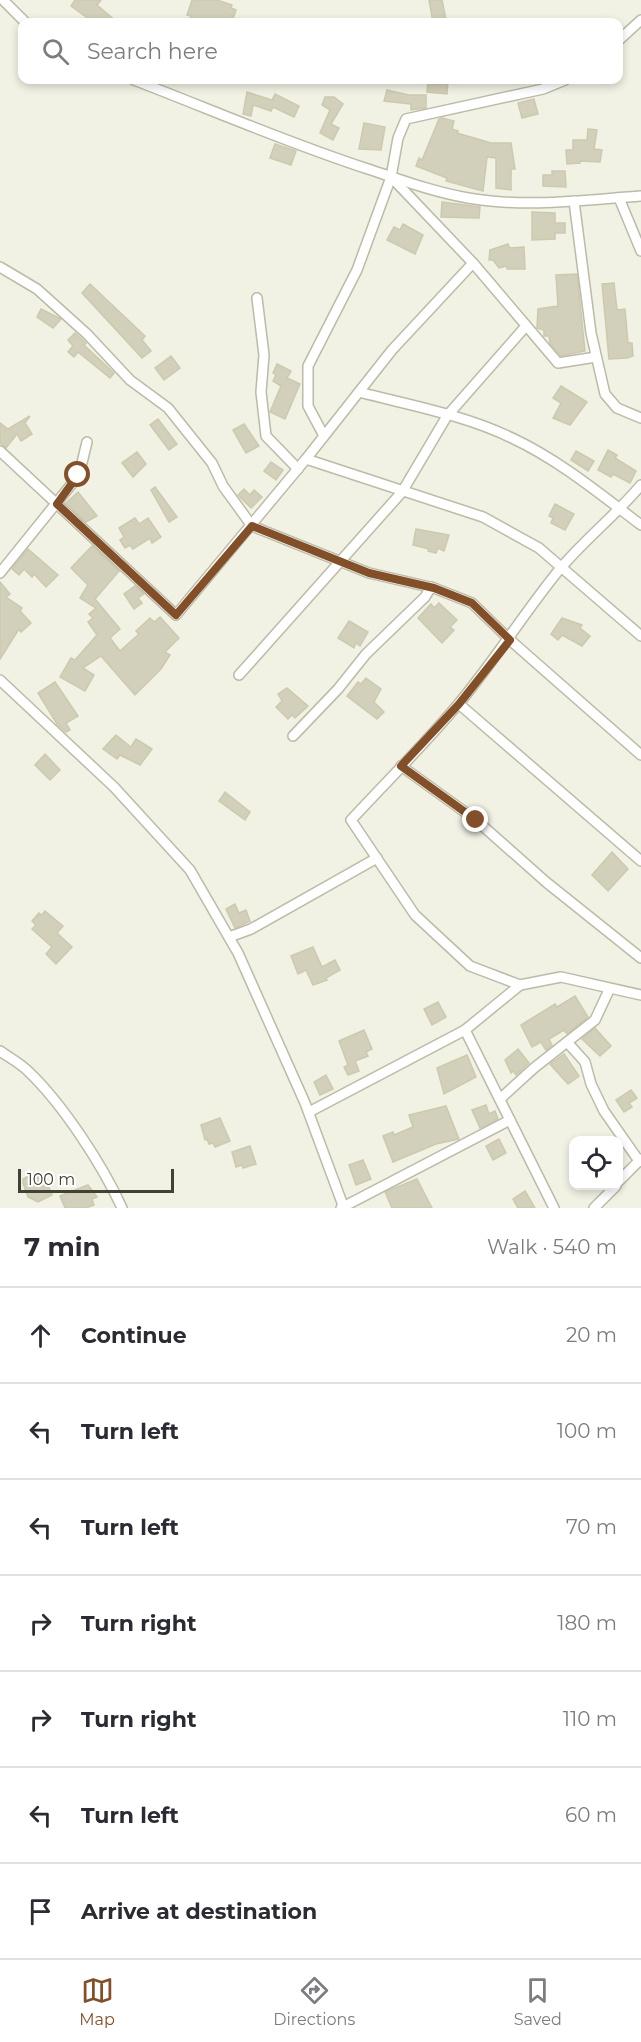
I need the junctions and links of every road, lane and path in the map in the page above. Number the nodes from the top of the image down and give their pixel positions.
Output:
1 (3, 0) edge
2 (21, 18) edge
3 (641, 20) edge
4 (623, 36) edge
5 (144, 84) edge
6 (555, 84) edge
7 (391, 177) junction
8 (641, 196) edge
9 (619, 198) junction
10 (574, 201) junction
11 (641, 252) edge
12 (473, 263) junction
13 (0, 267) edge
14 (257, 298) dead end
15 (526, 326) junction
16 (596, 357) junction
17 (359, 392) junction
18 (447, 416) junction
19 (641, 418) edge
20 (324, 436) junction
21 (87, 442) dead end
22 (0, 451) edge
23 (306, 459) junction
24 (298, 469) junction
25 (641, 484) edge
26 (402, 492) junction
27 (57, 504) junction
28 (620, 510) junction
29 (641, 525) edge
30 (252, 526) junction
31 (339, 562) junction
32 (561, 568) junction
33 (0, 573) edge
34 (431, 587) junction
35 (641, 636) edge
36 (510, 640) junction
37 (239, 675) dead end
38 (0, 680) edge
39 (459, 704) junction
40 (293, 736) dead end
41 (641, 755) edge
42 (401, 766) junction
43 (377, 858) junction
44 (641, 861) edge
45 (229, 937) junction
46 (641, 958) edge
47 (520, 985) junction
48 (609, 990) junction
49 (641, 995) edge
50 (465, 1030) junction
51 (567, 1042) junction
52 (0, 1051) edge
53 (500, 1099) junction
54 (309, 1112) junction
55 (510, 1120) junction
56 (640, 1160) edge
57 (623, 1178) edge
58 (611, 1190) edge
59 (122, 1208) edge
60 (343, 1208) edge
61 (554, 1208) edge
62 (594, 1208) edge

1 - 2 street
3 - 4 street
5 - 7 street
6 - 7 street
7 - 10 street
7 - 12 street
7 - 20 street
8 - 9 street
9 - 10 street
9 - 11 street
10 - 16 street
12 - 15 street
12 - 17 street
13 - 30 street
14 - 24 street
15 - 16 street
15 - 18 street
16 - 19 street
17 - 18 street
17 - 20 street
18 - 26 street
18 - 28 street
20 - 23 street
21 - 27 street
22 - 27 street
23 - 24 street
23 - 26 street
24 - 30 street
25 - 28 street
26 - 31 street
26 - 32 street
27 - 30 street
27 - 33 street
28 - 29 street
28 - 32 street
30 - 31 street
31 - 34 street
31 - 37 street
32 - 35 street
32 - 36 street
34 - 36 street
34 - 40 street
36 - 39 street
36 - 41 street
38 - 45 street
39 - 42 street
39 - 44 street
42 - 43 street
42 - 46 street
43 - 45 street
43 - 47 street
45 - 54 street
47 - 48 street
47 - 50 street
48 - 49 street
48 - 51 street
50 - 53 street
50 - 54 street
51 - 53 street
51 - 56 street
52 - 59 street
53 - 55 street
54 - 60 street
55 - 60 street
55 - 61 street
56 - 57 street
58 - 62 street

